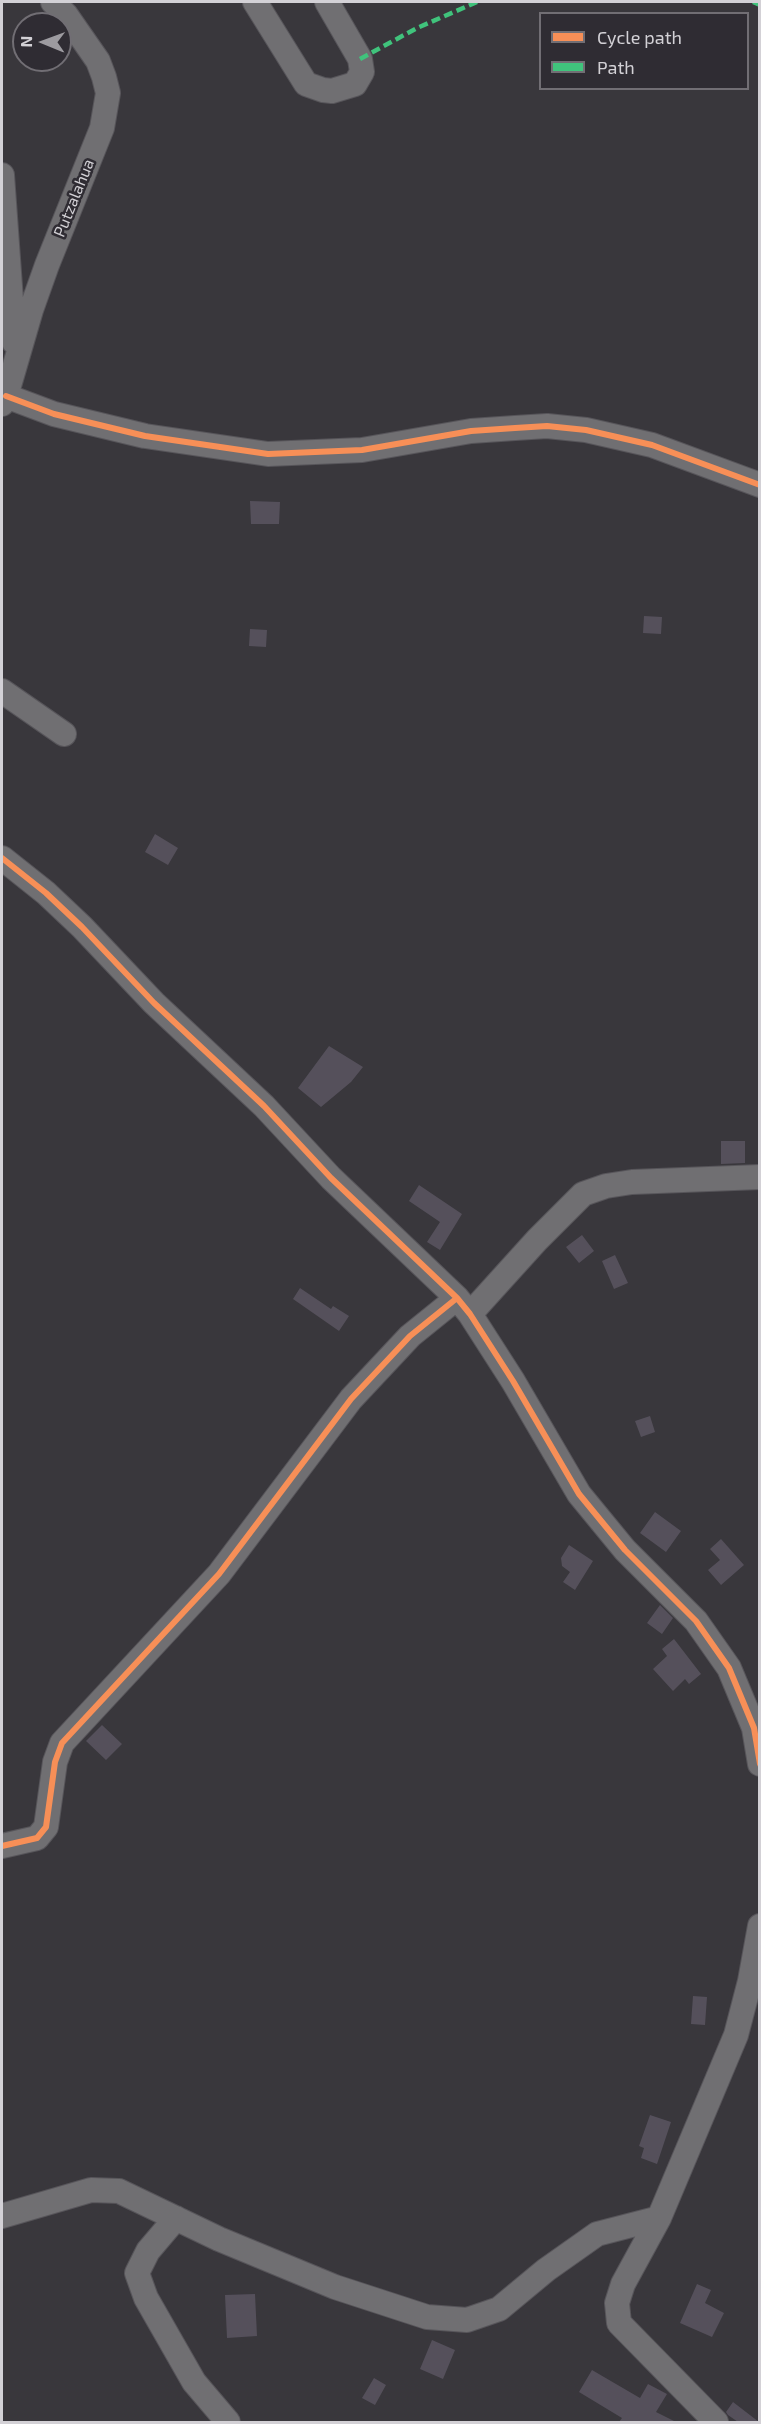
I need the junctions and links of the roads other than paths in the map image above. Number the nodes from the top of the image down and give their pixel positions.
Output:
1 (53, 2) edge
2 (255, 2) edge
3 (327, 2) edge
4 (2, 175) edge
5 (5, 249) edge
6 (15, 360) junction
7 (4, 400) edge
8 (759, 485) edge
9 (2, 691) edge
10 (64, 734) dead end
11 (2, 858) edge
12 (759, 1177) edge
13 (464, 1306) junction
14 (759, 1764) edge
15 (2, 1846) edge
16 (759, 1926) edge
17 (2, 2216) edge
18 (176, 2217) junction
19 (659, 2218) junction
20 (228, 2422) edge
21 (716, 2422) edge

1 - 6 street, Putzalahua
2 - 3 street
4 - 5 street
5 - 6 street
6 - 7 street, Putzalahua
7 - 8 street
9 - 10 street
11 - 13 street
12 - 13 street
13 - 14 street
13 - 15 street
16 - 19 street
17 - 18 street
18 - 19 street
18 - 20 street
19 - 21 street

